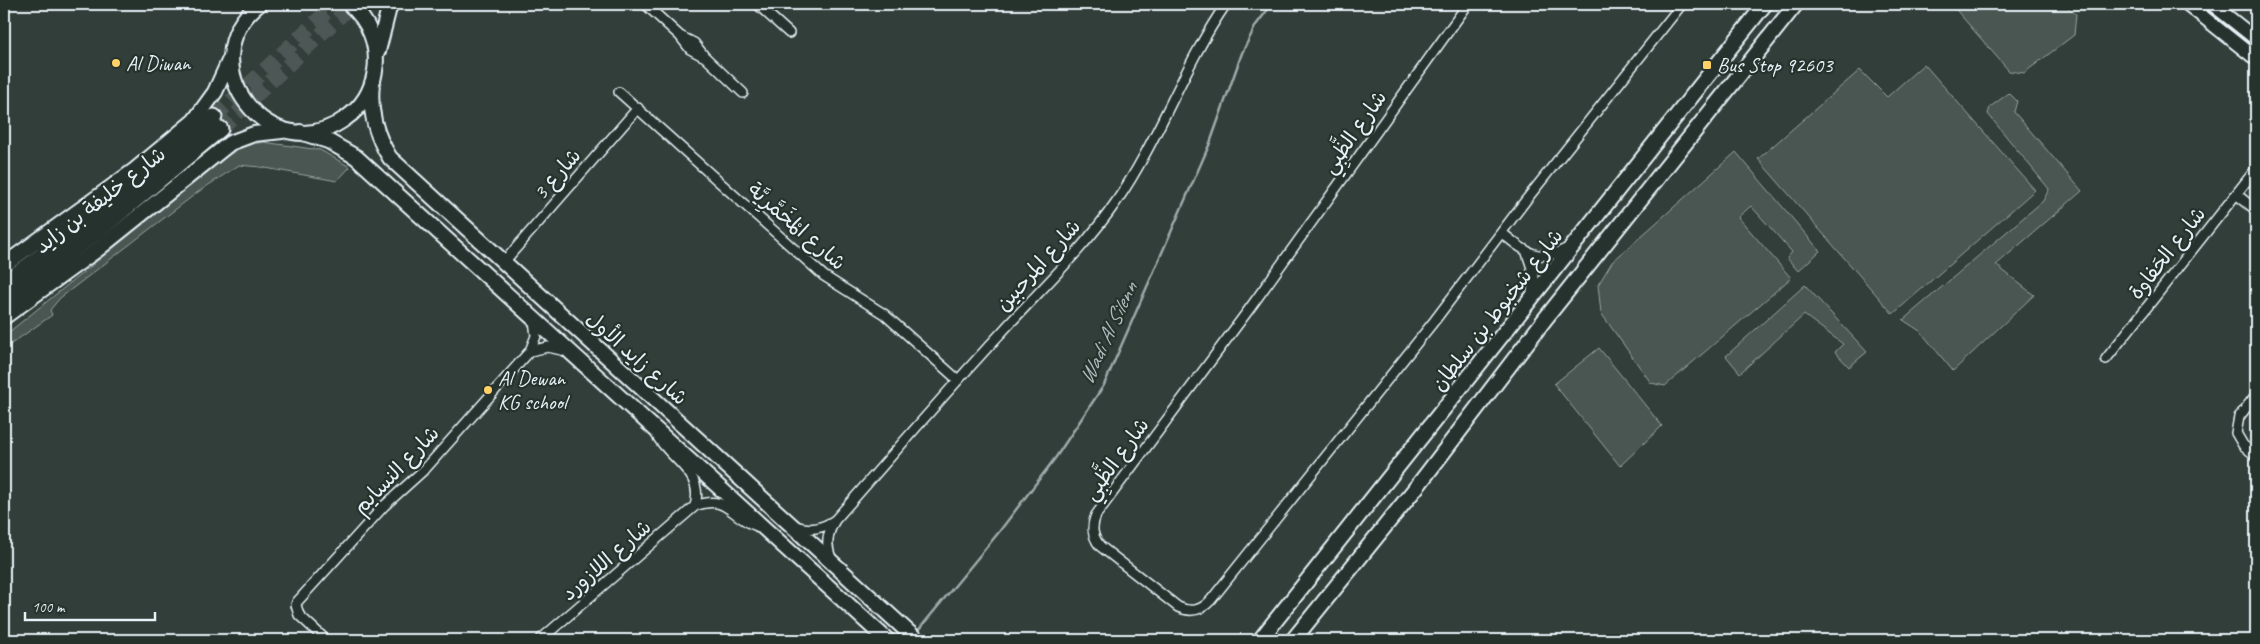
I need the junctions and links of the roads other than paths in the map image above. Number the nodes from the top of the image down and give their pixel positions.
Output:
1 (242, 4) edge
2 (259, 4) edge
3 (349, 4) edge
4 (390, 4) edge
5 (645, 4) edge
6 (757, 4) edge
7 (1226, 4) edge
8 (1468, 4) edge
9 (1682, 4) edge
10 (1765, 4) edge
11 (1796, 4) edge
12 (2187, 4) edge
13 (2212, 4) edge
14 (241, 24) junction
15 (789, 33) dead end
16 (2256, 39) edge
17 (232, 53) junction
18 (376, 56) junction
19 (2256, 59) edge
20 (372, 83) junction
21 (619, 92) dead end
22 (743, 93) dead end
23 (638, 108) junction
24 (296, 132) junction
25 (2256, 169) edge
26 (2236, 194) junction
27 (2256, 210) edge
28 (1502, 233) junction
29 (1572, 246) junction
30 (1527, 253) junction
31 (503, 263) junction
32 (4, 265) edge
33 (4, 283) edge
34 (1532, 296) junction
35 (4, 301) edge
36 (4, 317) edge
37 (534, 320) junction
38 (530, 351) junction
39 (574, 356) junction
40 (2106, 359) dead end
41 (958, 380) junction
42 (2256, 395) edge
43 (654, 428) junction
44 (2256, 456) edge
45 (695, 506) junction
46 (835, 520) junction
47 (790, 524) junction
48 (762, 527) junction
49 (833, 562) junction
50 (326, 640) edge
51 (540, 640) edge
52 (887, 640) edge
53 (917, 640) edge
54 (1260, 640) edge
55 (1293, 640) edge

1 - 14 main road
2 - 14 main road
3 - 18 main road
4 - 18 main road
5 - 22 street
6 - 15 street
7 - 41 street, شارع المرحبين
8 - 28 street, شارع الظَّبِي
9 - 28 street, شارع الظَّبِي
10 - 29 main road, شارع شخبوط بن سلطان
11 - 55 main road, شارع شخبوط بن سلطان
12 - 19 main road
13 - 16 main road
14 - 17 main road
17 - 24 main road, شارع زايد الأول
17 - 32 main road
18 - 20 main road
20 - 24 main road
20 - 31 main road, شارع زايد الأول
21 - 23 street, شارع المْخَمَّرِيَّة
23 - 31 street, شارع 3
23 - 41 street, شارع المْخَمَّرِيَّة
24 - 36 main road
24 - 37 main road, شارع زايد الأول
25 - 26 street, شارع الحَفاوة
26 - 27 street
26 - 40 street, شارع الحَفاوة
28 - 30 street
29 - 30 street
29 - 34 main road, شارع شخبوط بن سلطان
30 - 34 street
31 - 47 main road, شارع زايد الأول
33 - 35 highway, شارع خليفة بن زايد
34 - 54 main road, شارع شخبوط بن سلطان
37 - 38 street, شارع النسايم
37 - 39 main road, شارع زايد الأول
38 - 39 street
38 - 50 street, شارع النسايم
39 - 43 main road, شارع زايد الأول
41 - 46 street, شارع المرحبين
42 - 44 street
43 - 45 street
43 - 48 main road, شارع زايد الأول
45 - 48 street
45 - 51 street, شارع اللازورد
46 - 47 street, شارع المرحبين
46 - 49 street, شارع المرحبين
47 - 49 main road, شارع زايد الأول
48 - 52 main road, شارع زايد الأول
49 - 53 main road, شارع زايد الأول

